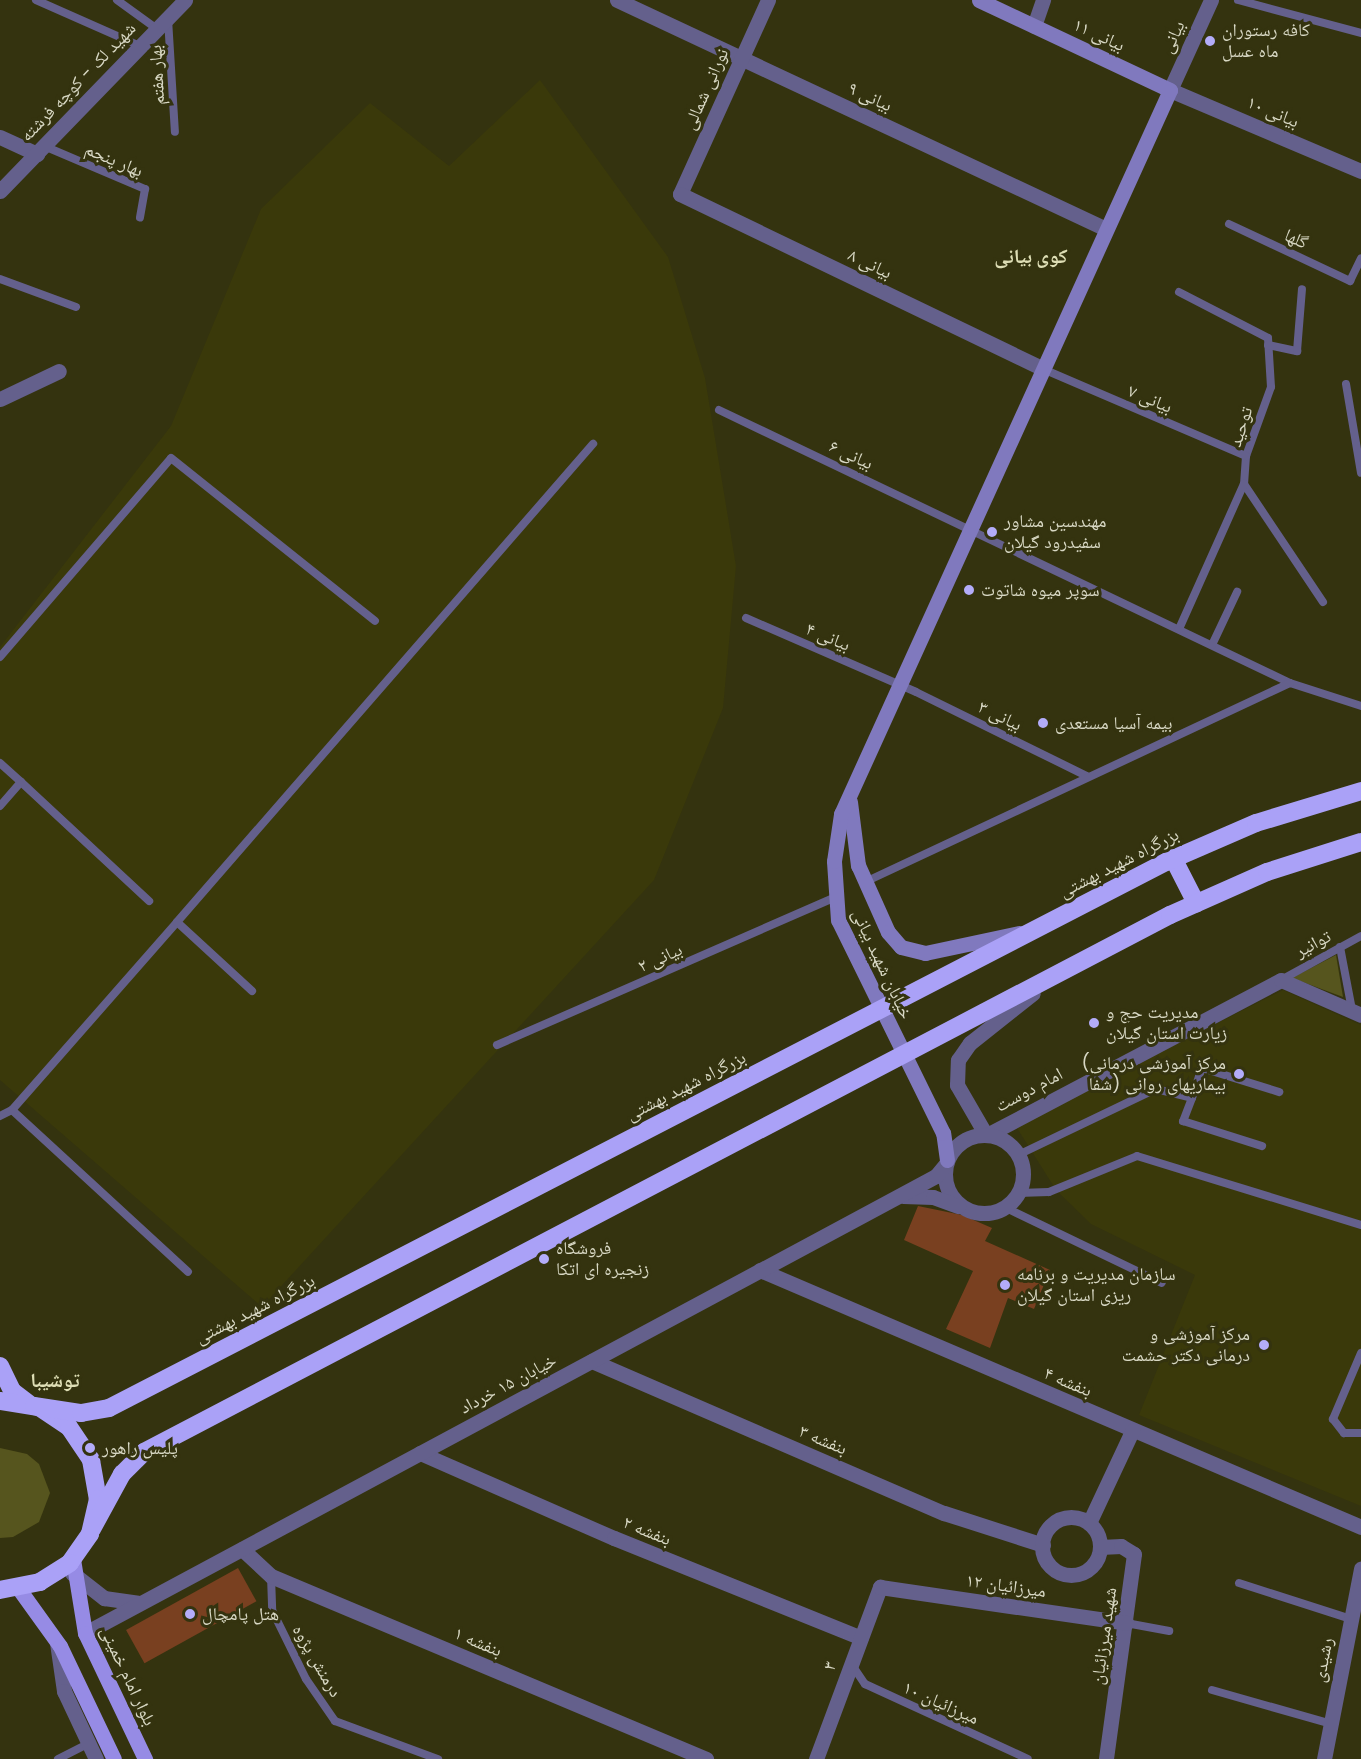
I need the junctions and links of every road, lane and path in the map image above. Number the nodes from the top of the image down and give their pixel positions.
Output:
1 (36, 0) edge
2 (117, 0) edge
3 (185, 0) edge
4 (617, 0) edge
5 (768, 0) edge
6 (979, 0) edge
7 (1043, 0) edge
8 (1211, 0) edge
9 (1238, 0) edge
10 (163, 23) junction
11 (1034, 26) junction
12 (1361, 33) edge
13 (140, 46) junction
14 (742, 58) junction
15 (1170, 90) junction
16 (175, 132) dead end
17 (0, 137) edge
18 (40, 150) junction
19 (1361, 171) edge
20 (0, 192) edge
21 (680, 194) joint
22 (140, 218) dead end
23 (1229, 224) dead end
24 (1106, 229) junction
25 (1361, 258) edge
26 (1359, 269) edge
27 (0, 279) edge
28 (1302, 289) dead end
29 (1179, 292) dead end
30 (75, 307) dead end
31 (1268, 345) junction
32 (1042, 369) junction
33 (59, 371) dead end
34 (1346, 384) dead end
35 (0, 399) edge
36 (719, 410) dead end
37 (593, 444) dead end
38 (1246, 456) junction
39 (1361, 473) edge
40 (1244, 484) junction
41 (970, 527) junction
42 (1237, 592) dead end
43 (1323, 602) dead end
44 (746, 618) dead end
45 (375, 621) dead end
46 (1179, 629) junction
47 (1212, 645) junction
48 (0, 657) edge
49 (1290, 683) junction
50 (899, 684) junction
51 (1361, 706) edge
52 (0, 763) edge
53 (1087, 776) junction
54 (21, 782) junction
55 (850, 790) junction
56 (1361, 791) edge
57 (0, 806) edge
58 (1361, 842) edge
59 (1173, 858) junction
60 (865, 882) junction
61 (835, 897) junction
62 (149, 901) dead end
63 (1196, 903) junction
64 (177, 922) junction
65 (1033, 930) junction
66 (1361, 936) edge
67 (1340, 947) junction
68 (1057, 974) junction
69 (1281, 980) junction
70 (252, 991) dead end
71 (880, 1009) junction
72 (1356, 1013) edge
73 (497, 1045) dead end
74 (903, 1055) junction
75 (1280, 1092) dead end
76 (1191, 1098) junction
77 (12, 1110) junction
78 (0, 1116) edge
79 (986, 1135) junction
80 (1262, 1146) dead end
81 (1018, 1155) junction
82 (946, 1163) junction
83 (1018, 1193) junction
84 (897, 1197) junction
85 (1004, 1207) junction
86 (968, 1210) junction
87 (1361, 1225) edge
88 (760, 1270) junction
89 (189, 1272) dead end
90 (1162, 1283) dead end
91 (1361, 1353) edge
92 (592, 1361) junction
93 (0, 1366) edge
94 (0, 1394) edge
95 (0, 1401) edge
96 (29, 1404) junction
97 (1131, 1431) junction
98 (1361, 1433) edge
99 (420, 1453) junction
100 (1089, 1523) junction
101 (1361, 1527) edge
102 (92, 1529) junction
103 (1043, 1545) junction
104 (1100, 1547) junction
105 (242, 1549) junction
106 (73, 1566) junction
107 (1361, 1569) edge
108 (271, 1576) junction
109 (1239, 1583) dead end
110 (880, 1587) joint
111 (0, 1590) edge
112 (21, 1590) junction
113 (141, 1603) junction
114 (1351, 1619) junction
115 (1126, 1623) junction
116 (1170, 1631) dead end
117 (85, 1633) junction
118 (861, 1638) junction
119 (56, 1640) junction
120 (852, 1664) junction
121 (1212, 1690) dead end
122 (1331, 1724) junction
123 (102, 1735) junction
124 (88, 1743) junction
125 (58, 1759) edge
126 (96, 1759) edge
127 (114, 1759) edge
128 (145, 1759) edge
129 (438, 1759) edge
130 (706, 1759) edge
131 (816, 1759) edge
132 (1028, 1759) edge
133 (1106, 1759) edge
134 (1324, 1759) edge

1 - 13 lane
2 - 10 lane
3 - 10 street, شهید لک - کوچه فرشته
4 - 14 street, بیانی ۹
5 - 14 street, نورانی شمالی
6 - 11 street, بیانی ۱۱
7 - 11 street
8 - 15 street, بیانی
9 - 12 lane
10 - 13 street, شهید لک - کوچه فرشته
10 - 16 lane, بهار هفتم
11 - 15 street, بیانی ۱۱
13 - 18 street, شهید لک - کوچه فرشته
14 - 21 street, نورانی شمالی
14 - 24 street, بیانی ۹
15 - 19 street, بیانی ۱۰
15 - 24 street
17 - 18 street
18 - 20 street, شهید لک - کوچه فرشته
18 - 22 lane, بهار پنجم
21 - 32 street, بیانی ۸
23 - 26 lane, گلها
24 - 32 street
25 - 26 lane
27 - 30 lane
28 - 31 lane
29 - 31 lane
31 - 38 lane, توحید
32 - 38 lane, بیانی ۷
32 - 41 street
33 - 35 street
34 - 39 lane
36 - 41 lane, بیانی ۶
37 - 64 lane
38 - 40 lane, توحید
40 - 43 lane
40 - 46 lane
41 - 46 lane, بیانی ۶
41 - 50 street
42 - 47 lane
44 - 50 lane, بیانی ۴
45 - 48 lane
46 - 47 lane, بیانی ۶
47 - 49 lane, بیانی ۶
49 - 51 lane, بیانی ۶
49 - 53 lane
50 - 53 lane, بیانی ۳
50 - 55 street
52 - 54 lane
53 - 60 lane
54 - 57 lane
54 - 62 lane
55 - 60 street, خیابان شهید بیانی
55 - 61 street, خیابان شهید بیانی
56 - 59 highway, بزرگراه شهید بهشتی
58 - 63 highway
59 - 63 highway
59 - 65 highway, بزرگراه شهید بهشتی
60 - 65 street, خیابان شهید بیانی
61 - 71 street, خیابان شهید بیانی
61 - 73 lane, بیانی ۲
63 - 68 highway
64 - 70 lane
64 - 77 lane
65 - 71 highway, بزرگراه شهید بهشتی
66 - 67 lane, توانیر
67 - 69 lane, توانیر
67 - 72 lane
68 - 74 highway
68 - 79 street
69 - 72 street
69 - 79 street, امام دوست
71 - 74 street, خیابان شهید بیانی
71 - 96 highway, بزرگراه شهید بهشتی
74 - 82 street, خیابان شهید بیانی
74 - 102 highway
75 - 76 lane
76 - 80 lane
76 - 81 lane
77 - 78 lane
77 - 89 lane
79 - 81 street
79 - 82 street
81 - 83 street
82 - 84 street, خیابان ۱۵ خرداد
82 - 86 street
83 - 85 street
83 - 87 lane
84 - 86 street
84 - 88 street, خیابان ۱۵ خرداد
85 - 86 street
85 - 90 lane
88 - 92 street, خیابان ۱۵ خرداد
88 - 97 street, بنفشه ۴
91 - 98 lane
92 - 99 street, خیابان ۱۵ خرداد
92 - 103 street, بنفشه ۳
93 - 96 highway
94 - 96 highway
95 - 96 highway
96 - 102 highway
97 - 100 street
97 - 101 street, بنفشه ۴
99 - 105 street, خیابان ۱۵ خرداد
99 - 118 street, بنفشه ۲
100 - 103 street
100 - 104 street
102 - 106 highway
103 - 104 street
104 - 115 street, شهید میرزائیان
105 - 108 street, بنفشه ۱
105 - 113 street, خیابان ۱۵ خرداد
106 - 112 highway
106 - 113 street
106 - 117 main road, بلوار امام خمینی
107 - 114 street, رشیدی
108 - 129 lane, درمنش پژوه
108 - 130 street, بنفشه ۱
109 - 114 lane
110 - 115 street, میرزائیان ۱۲
110 - 118 street, ۳
111 - 112 highway
112 - 119 main road
113 - 117 street, خیابان ۱۵ خرداد
114 - 122 street, رشیدی
115 - 116 lane
115 - 133 street, شهید میرزائیان
117 - 128 main road, بلوار امام خمینی
118 - 120 street, ۳
119 - 123 main road
119 - 124 street
120 - 131 street, ۳
120 - 132 lane, میرزائیان ۱۰
121 - 122 lane
122 - 134 street, رشیدی
123 - 124 lane
123 - 127 main road
124 - 125 lane
124 - 126 street

